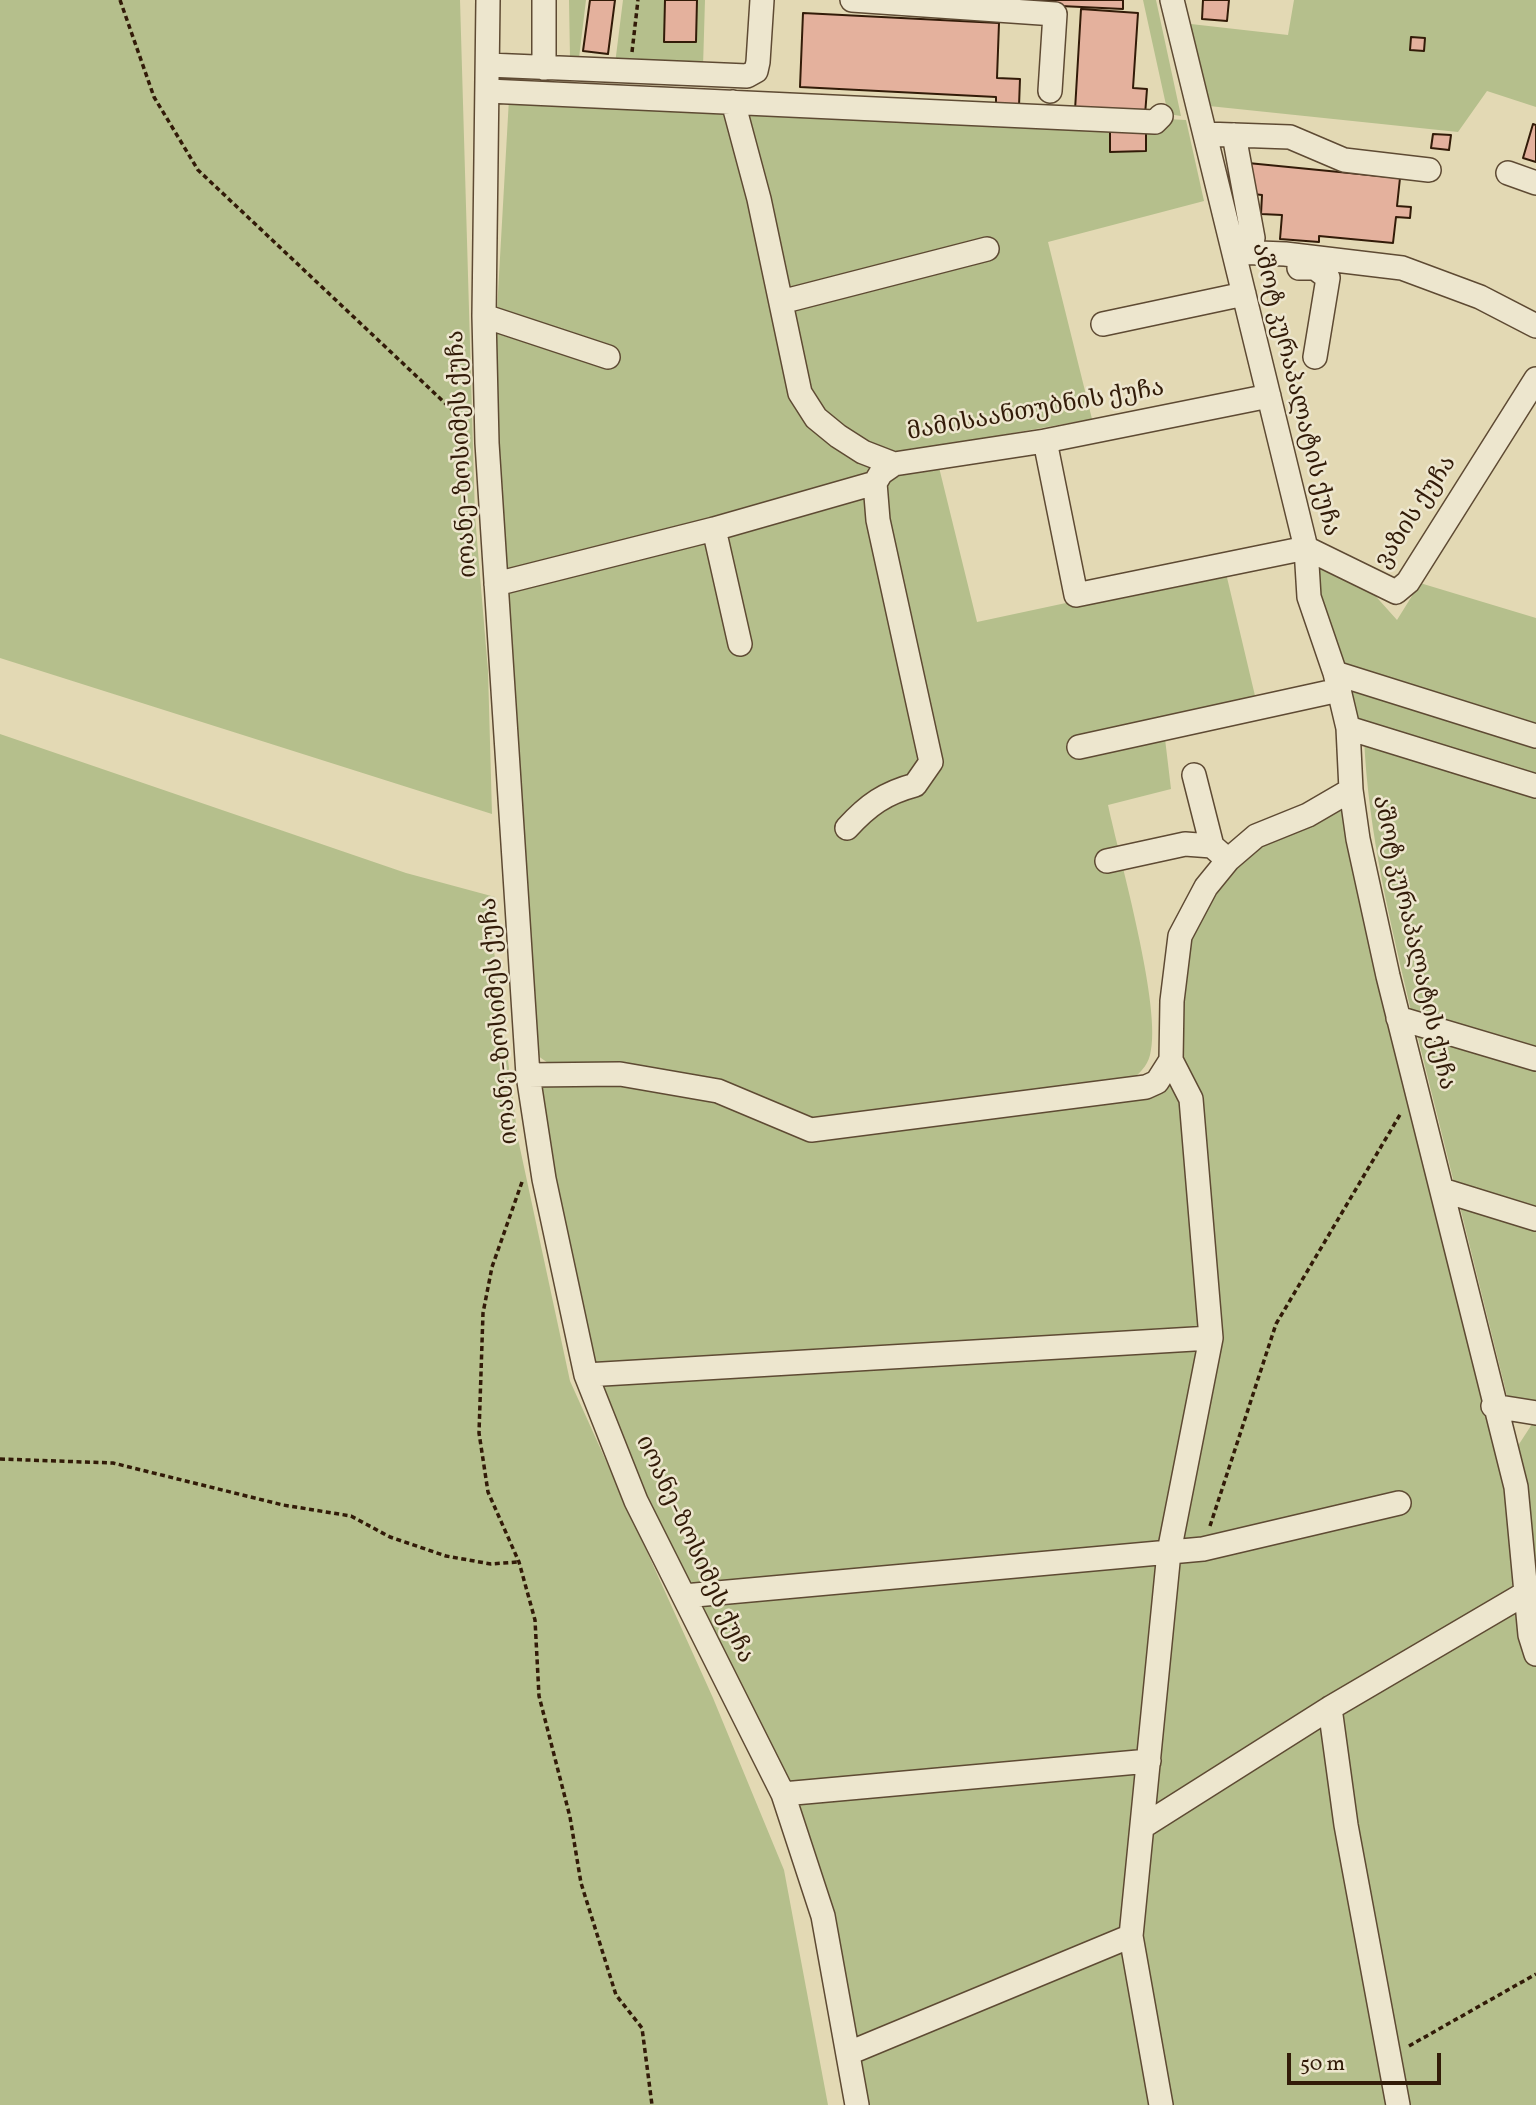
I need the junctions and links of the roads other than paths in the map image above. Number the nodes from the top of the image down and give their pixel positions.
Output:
1 (488, 0) edge
2 (544, 0) edge
3 (762, 0) edge
4 (852, 0) edge
5 (1172, 0) edge
6 (1012, 6) edge
7 (488, 65) junction
8 (544, 68) junction
9 (488, 91) junction
10 (1050, 91) dead end
11 (733, 102) junction
12 (1161, 116) dead end
13 (1205, 134) junction
14 (1234, 135) junction
15 (1429, 170) dead end
16 (1508, 173) dead end
17 (1536, 183) edge
18 (1253, 238) dead end
19 (987, 249) dead end
20 (1236, 260) junction
21 (1244, 294) junction
22 (781, 302) junction
23 (484, 316) junction
24 (1103, 324) dead end
25 (1536, 326) edge
26 (608, 356) dead end
27 (1315, 357) dead end
28 (1536, 379) edge
29 (1269, 396) junction
30 (1045, 441) junction
31 (894, 464) junction
32 (875, 483) junction
33 (714, 529) junction
34 (1306, 548) junction
35 (496, 584) junction
36 (740, 644) dead end
37 (1337, 681) junction
38 (1348, 728) junction
39 (1536, 736) edge
40 (1079, 747) dead end
41 (1194, 775) dead end
42 (1536, 786) edge
43 (1351, 790) junction
44 (847, 828) dead end
45 (1220, 853) junction
46 (1107, 861) dead end
47 (1398, 1018) junction
48 (1536, 1059) edge
49 (1171, 1060) junction
50 (528, 1075) junction
51 (1442, 1190) junction
52 (1536, 1219) edge
53 (1211, 1338) junction
54 (586, 1375) junction
55 (1493, 1406) junction
56 (1536, 1413) edge
57 (1399, 1503) dead end
58 (1170, 1552) junction
59 (1526, 1592) junction
60 (684, 1596) junction
61 (1536, 1654) edge
62 (1330, 1708) junction
63 (1149, 1761) junction
64 (783, 1794) junction
65 (1142, 1827) junction
66 (1131, 1936) junction
67 (849, 2053) junction
68 (857, 2105) edge
69 (1161, 2105) edge
70 (1398, 2105) edge

1 - 7 street, იოანე-ზოსიმეს ქუჩა
2 - 8 street
3 - 8 street
4 - 6 street
5 - 13 street, აშოტ კურაპალატის ქუჩა
6 - 10 street
7 - 8 street
7 - 9 street, იოანე-ზოსიმეს ქუჩა
9 - 11 street
9 - 23 street, იოანე-ზოსიმეს ქუჩა
11 - 12 street
11 - 22 street, მამისაანთუბნის ქუჩა
13 - 14 street
13 - 20 street, აშოტ კურაპალატის ქუჩა
14 - 15 street
14 - 18 street
16 - 17 street
19 - 22 street
20 - 21 street, აშოტ კურაპალატის ქუჩა
20 - 25 street
20 - 27 street
21 - 24 street
21 - 29 street, აშოტ კურაპალატის ქუჩა
22 - 31 street, მამისაანთუბნის ქუჩა
23 - 26 street
23 - 35 street, იოანე-ზოსიმეს ქუჩა
28 - 34 street, ვაზის ქუჩა
29 - 30 street, მამისაანთუბნის ქუჩა
29 - 34 street, აშოტ კურაპალატის ქუჩა
30 - 31 street, მამისაანთუბნის ქუჩა
30 - 34 street
31 - 32 street
32 - 33 street
32 - 44 street
33 - 35 street
33 - 36 street
34 - 37 street, აშოტ კურაპალატის ქუჩა
35 - 50 street, იოანე-ზოსიმეს ქუჩა
37 - 38 street, აშოტ კურაპალატის ქუჩა
37 - 39 street
37 - 40 street
38 - 42 street
38 - 43 street, აშოტ კურაპალატის ქუჩა
41 - 45 street
43 - 45 street
43 - 47 street, აშოტ კურაპალატის ქუჩა
45 - 46 street
45 - 49 street
47 - 48 street
47 - 51 street, აშოტ კურაპალატის ქუჩა
49 - 50 street
49 - 53 street
50 - 54 street, იოანე-ზოსიმეს ქუჩა
51 - 52 street
51 - 55 street, აშოტ კურაპალატის ქუჩა
53 - 54 street
53 - 58 street
54 - 60 street, იოანე-ზოსიმეს ქუჩა
55 - 56 street
55 - 59 street, აშოტ კურაპალატის ქუჩა
57 - 58 street
58 - 60 street
58 - 63 street
59 - 61 street, აშოტ კურაპალატის ქუჩა
59 - 62 street
60 - 64 street, იოანე-ზოსიმეს ქუჩა
62 - 65 street
62 - 70 street
63 - 64 street
63 - 65 street
64 - 67 street, იოანე-ზოსიმეს ქუჩა
65 - 66 street
66 - 67 street
66 - 69 street
67 - 68 street, იოანე-ზოსიმეს ქუჩა

